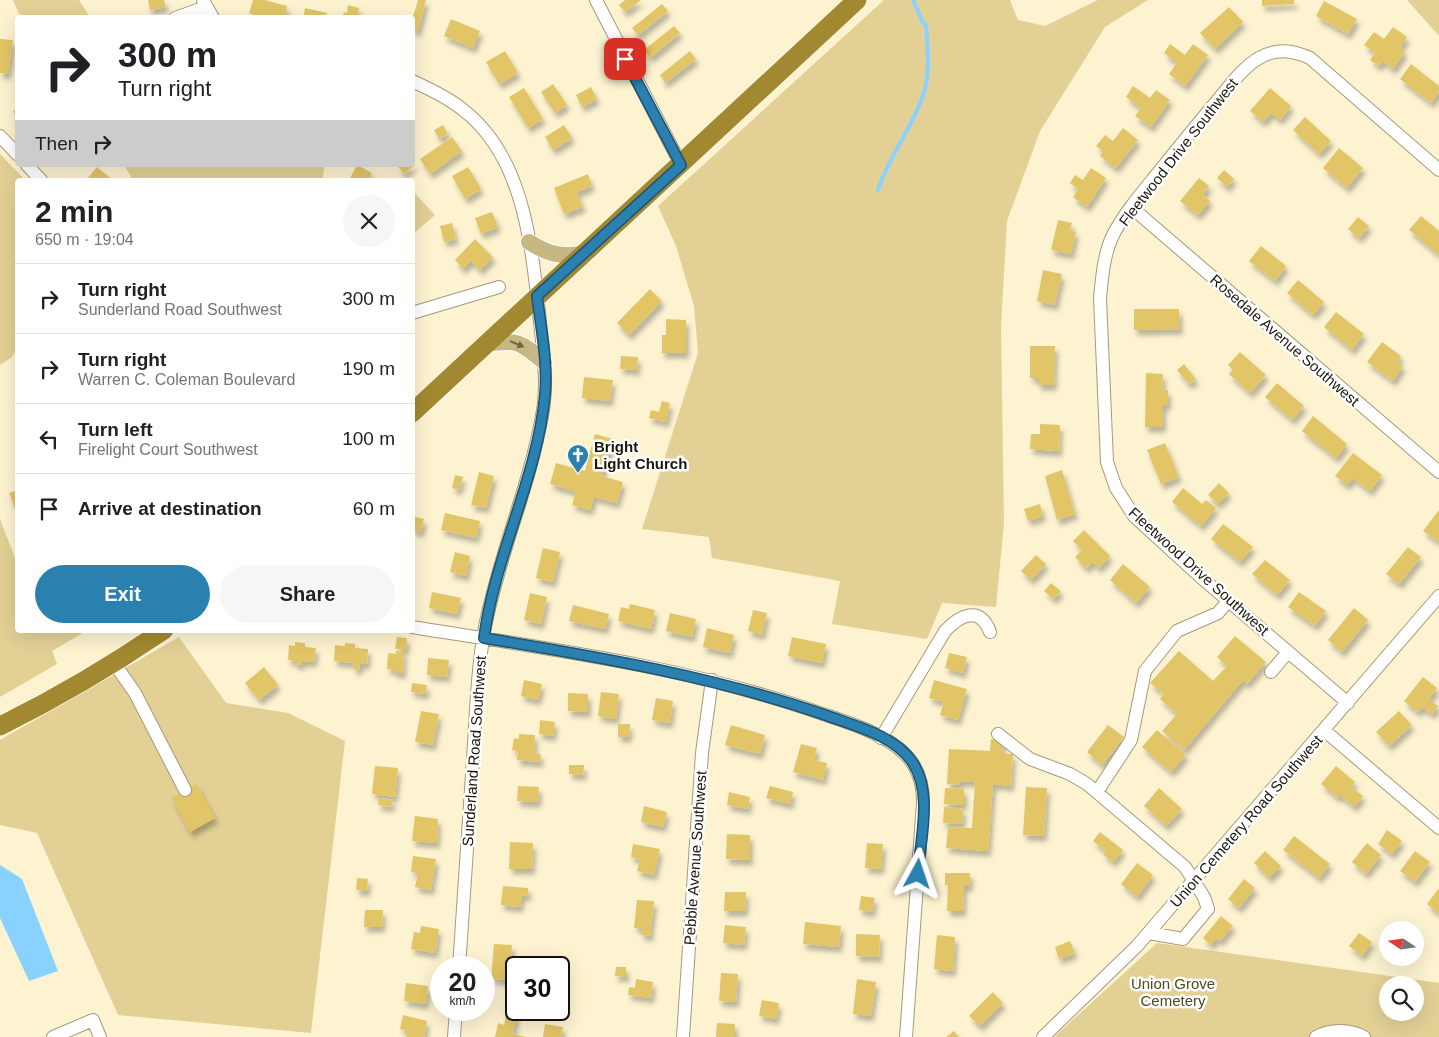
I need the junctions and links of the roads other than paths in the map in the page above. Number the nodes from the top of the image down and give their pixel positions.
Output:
1 (596, 0) edge
2 (857, 0) edge
3 (207, 8) edge
4 (185, 15) edge
5 (415, 82) edge
6 (0, 136) edge
7 (15, 152) edge
8 (681, 165) junction
9 (29, 167) edge
10 (1439, 170) edge
11 (39, 178) edge
12 (1131, 207) junction
13 (529, 242) junction
14 (584, 253) junction
15 (499, 287) dead end
16 (537, 296) junction
17 (415, 312) edge
18 (486, 344) junction
19 (544, 362) junction
20 (415, 410) edge
21 (1439, 472) edge
22 (1439, 596) edge
23 (1228, 601) junction
24 (415, 627) edge
25 (990, 632) dead end
26 (159, 633) edge
27 (484, 638) junction
28 (1288, 652) junction
29 (114, 663) junction
30 (1271, 672) dead end
31 (712, 680) junction
32 (1348, 703) junction
33 (0, 726) edge
34 (1325, 731) junction
35 (998, 734) dead end
36 (881, 738) junction
37 (185, 790) dead end
38 (1097, 792) junction
39 (1439, 828) edge
40 (1193, 882) junction
41 (1149, 933) junction
42 (460, 956) edge
43 (455, 1021) edge
44 (53, 1037) edge
45 (100, 1037) edge
46 (454, 1037) edge
47 (683, 1037) edge
48 (906, 1037) edge
49 (1043, 1037) edge
50 (1316, 1037) edge
51 (1364, 1037) edge

1 - 8 street
2 - 8 highway
3 - 4 street
5 - 13 street, Sunderland Road Southwest
6 - 7 street
8 - 14 highway
9 - 11 street
10 - 12 street, Fleetwood Drive Southwest
12 - 21 street, Rosedale Avenue Southwest
12 - 23 street, Fleetwood Drive Southwest
13 - 14 main road
13 - 16 street, Sunderland Road Southwest
14 - 16 highway
15 - 17 street
16 - 18 highway
16 - 19 street, Sunderland Road Southwest
18 -> 19 main road
18 - 20 highway
19 - 27 street, Sunderland Road Southwest
22 - 32 street, Union Cemetery Road Southwest
23 - 28 street, Fleetwood Drive Southwest
23 - 38 street
24 - 27 street
25 - 36 street
26 - 29 highway
27 - 31 street
27 - 42 street, Sunderland Road Southwest
28 - 30 street
28 - 32 street, Fleetwood Drive Southwest
29 - 33 highway
29 - 37 street
31 - 36 street
31 - 47 street, Pebble Avenue Southwest
32 - 34 street, Union Cemetery Road Southwest
34 - 39 street
34 - 40 street, Union Cemetery Road Southwest
35 - 38 street
36 - 48 street
38 - 40 street
40 - 41 street, Union Cemetery Road Southwest
40 - 41 street
41 - 49 street, Union Cemetery Road Southwest
43 - 46 street
44 - 45 street
50 - 51 street

